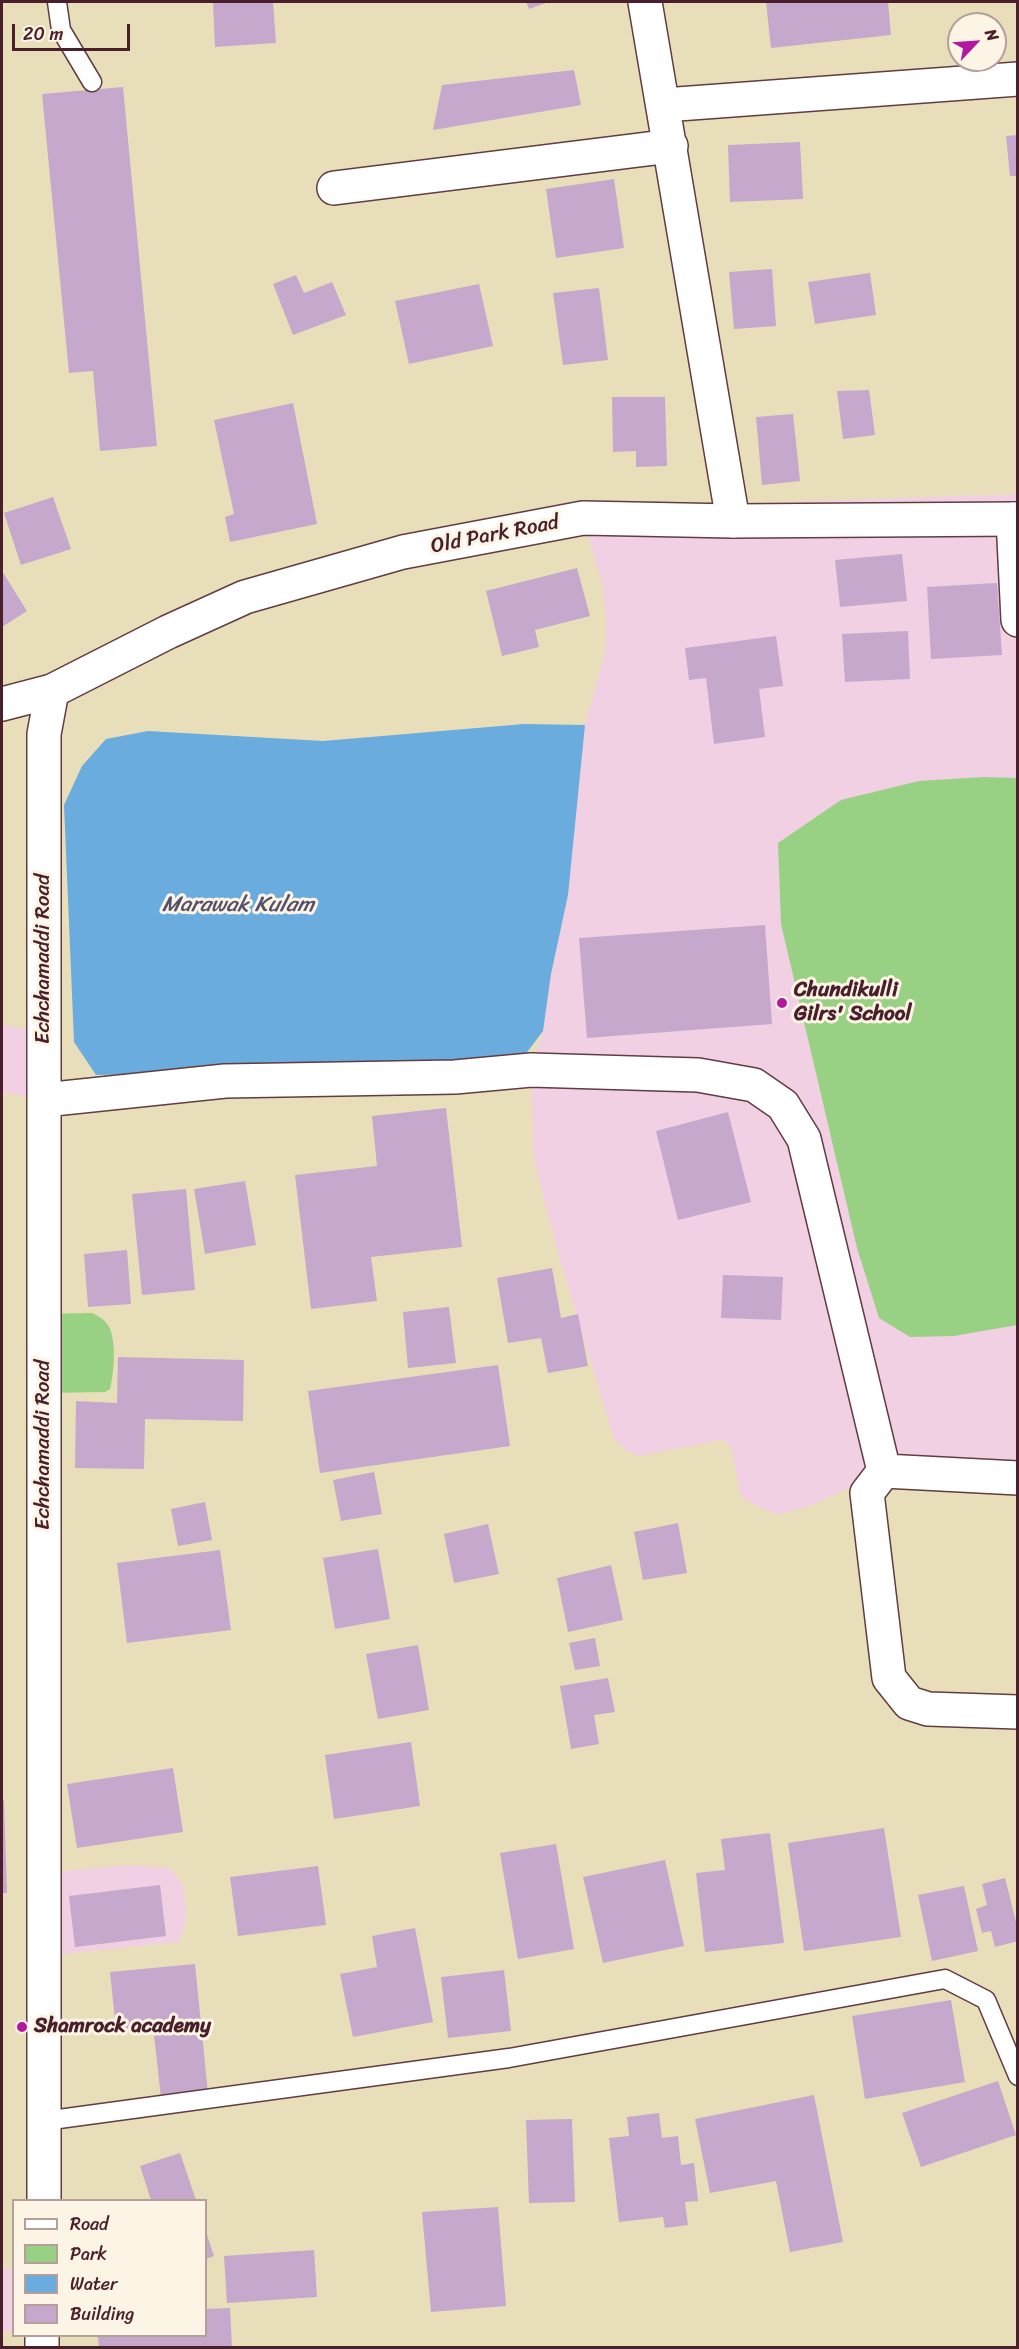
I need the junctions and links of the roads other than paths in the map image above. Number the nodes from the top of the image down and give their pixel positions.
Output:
1 (57, 2) edge
2 (645, 2) edge
3 (1017, 79) edge
4 (92, 82) dead end
5 (664, 105) junction
6 (671, 146) junction
7 (334, 188) dead end
8 (1015, 519) edge
9 (733, 521) junction
10 (1017, 620) edge
11 (52, 691) junction
12 (2, 705) edge
13 (44, 1100) junction
14 (884, 1471) junction
15 (1017, 1478) edge
16 (1017, 1712) edge
17 (1017, 2076) edge
18 (44, 2121) junction
19 (44, 2199) edge

1 - 4 lane
2 - 5 street
3 - 5 street
5 - 6 street
6 - 7 street
6 - 9 street
8 - 9 street, Old Park Road
8 - 10 street
9 - 11 street, Old Park Road
11 - 12 street, Old Park Road
11 - 13 street, Echchamaddi Road
13 - 14 street
13 - 18 street, Echchamaddi Road
14 - 15 street
14 - 16 street
17 - 18 lane
18 - 19 street, Echchamaddi Road

